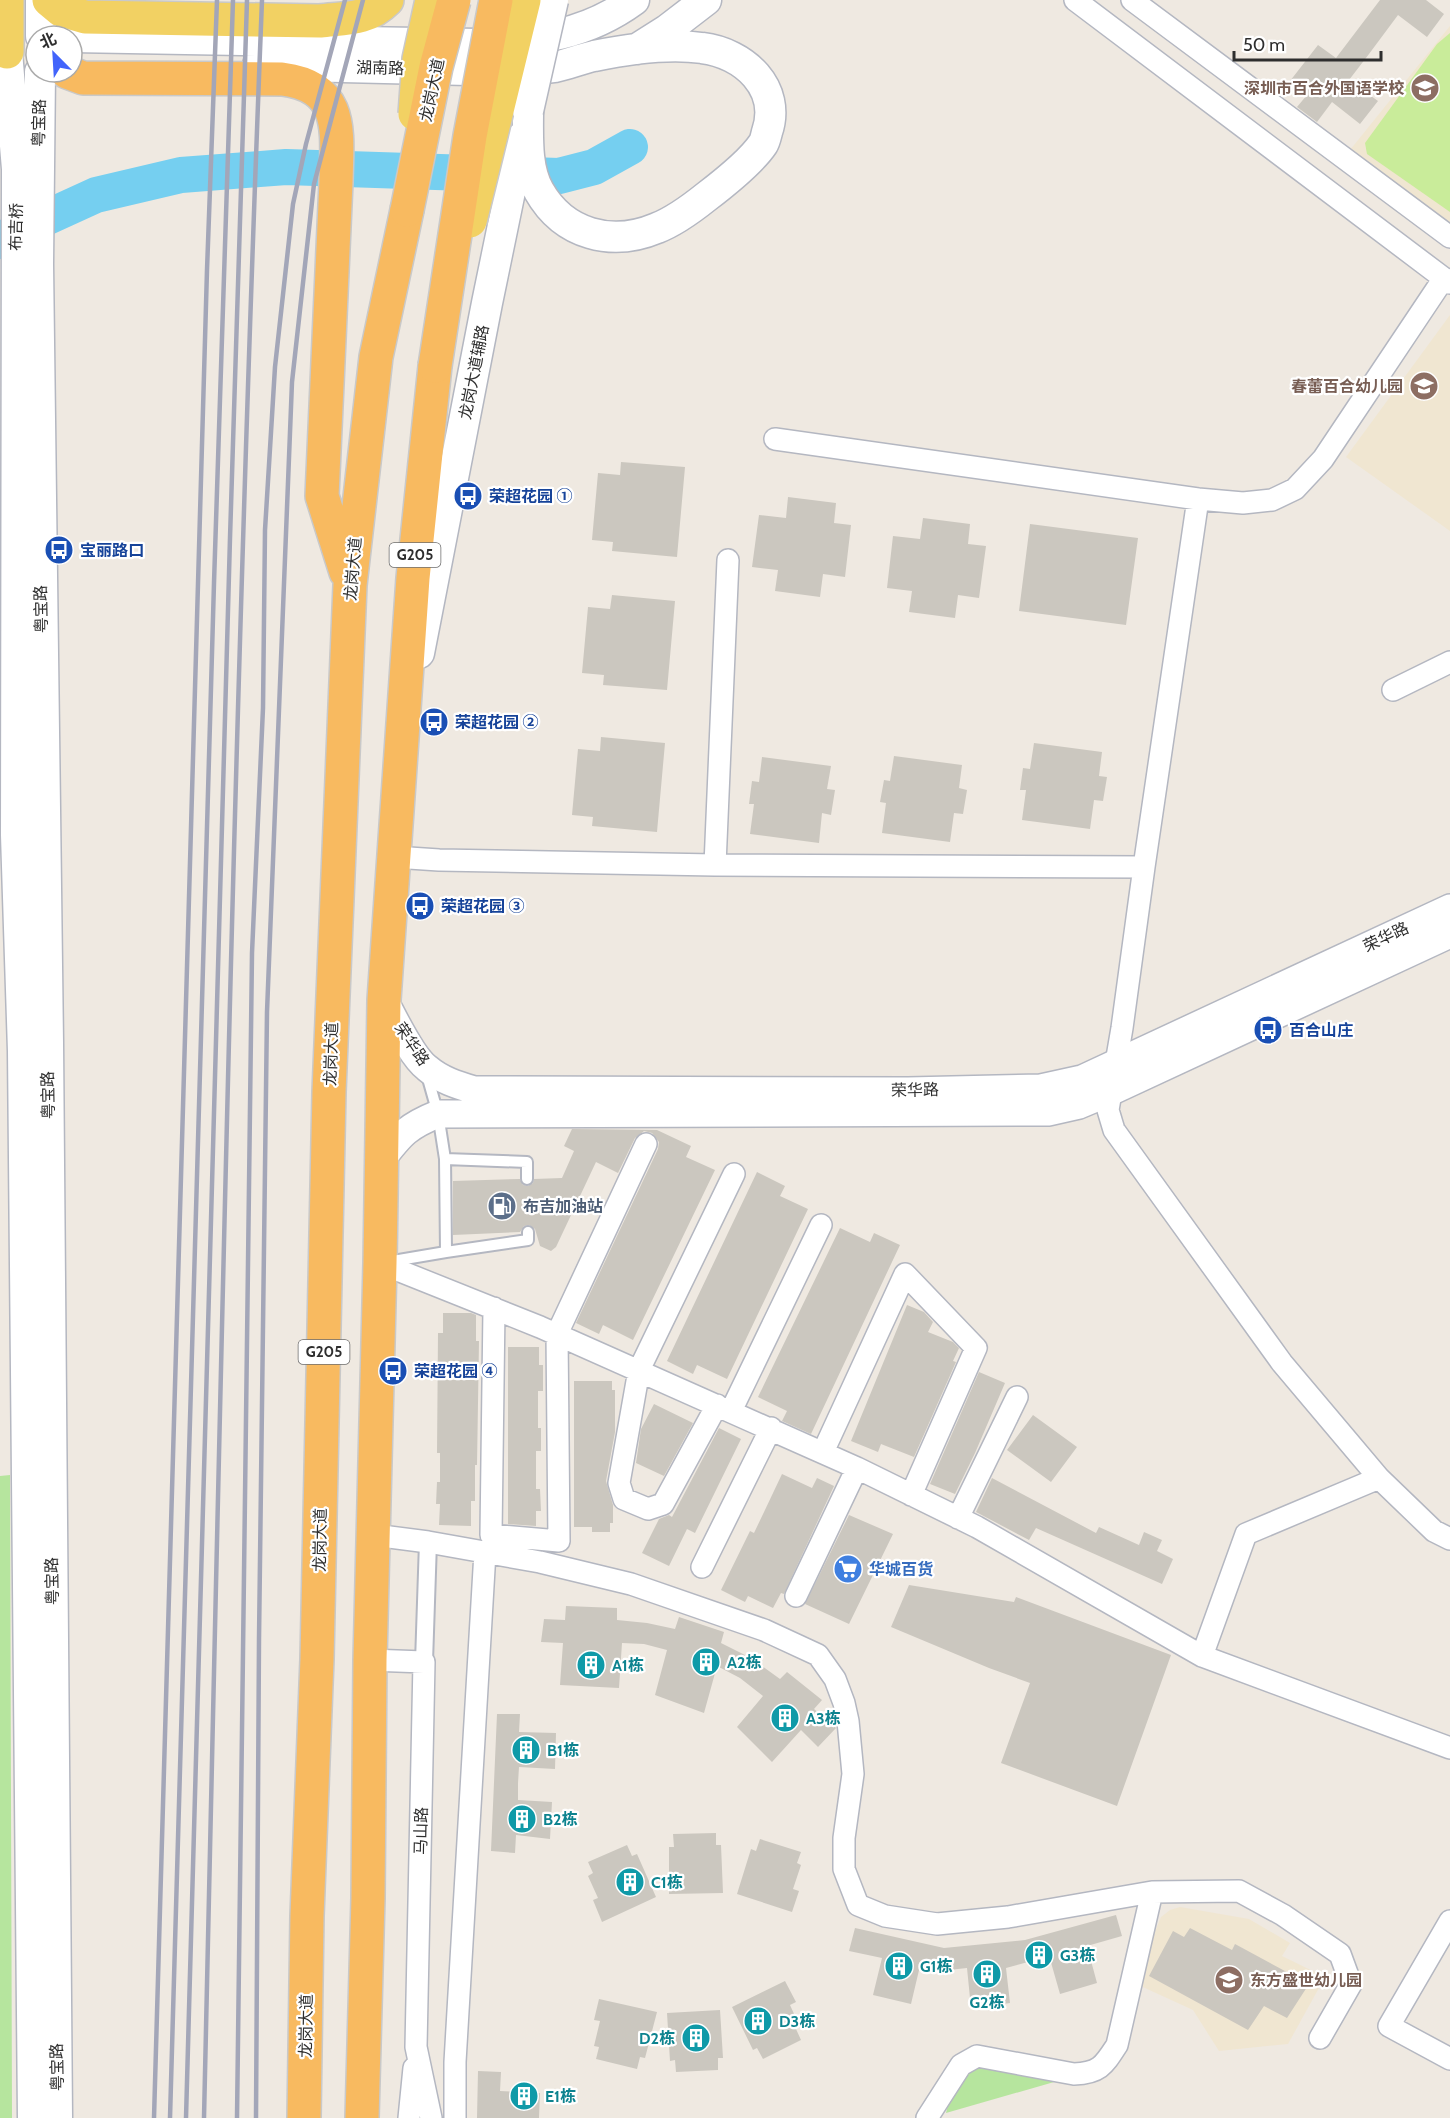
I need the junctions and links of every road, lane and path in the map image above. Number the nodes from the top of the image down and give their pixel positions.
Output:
1 (7, 0) edge
2 (41, 0) edge
3 (49, 0) edge
4 (387, 0) edge
5 (432, 0) edge
6 (454, 0) edge
7 (496, 0) edge
8 (524, 0) edge
9 (553, 0) edge
10 (634, 0) edge
11 (706, 0) edge
12 (1075, 0) edge
13 (1132, 0) edge
14 (41, 24) edge
15 (84, 37) edge
16 (24, 46) edge
17 (635, 50) junction
18 (24, 59) edge
19 (84, 63) edge
20 (84, 78) edge
21 (40, 84) edge
22 (528, 111) junction
23 (39, 114) junction
24 (6, 133) edge
25 (28, 188) junction
26 (407, 210) junction
27 (1450, 237) edge
28 (27, 265) joint
29 (1447, 280) edge
30 (435, 366) junction
31 (775, 440) dead end
32 (1197, 499) junction
33 (729, 560) dead end
34 (350, 585) junction
35 (1450, 662) edge
36 (1393, 690) dead end
37 (402, 745) junction
38 (20, 835) edge
39 (394, 856) junction
40 (715, 865) junction
41 (1144, 867) junction
42 (1450, 908) edge
43 (1450, 934) edge
44 (384, 1000) junction
45 (1117, 1063) junction
46 (424, 1067) junction
47 (1110, 1092) junction
48 (438, 1114) junction
49 (645, 1144) dead end
50 (382, 1159) junction
51 (445, 1159) junction
52 (734, 1174) dead end
53 (527, 1179) dead end
54 (821, 1225) dead end
55 (528, 1232) dead end
56 (446, 1252) junction
57 (380, 1263) junction
58 (494, 1308) junction
59 (557, 1334) junction
60 (639, 1371) junction
61 (1017, 1397) dead end
62 (724, 1408) junction
63 (771, 1428) junction
64 (823, 1452) junction
65 (856, 1468) junction
66 (1379, 1478) junction
67 (911, 1495) junction
68 (958, 1518) junction
69 (374, 1535) junction
70 (1450, 1539) edge
71 (428, 1542) junction
72 (485, 1552) junction
73 (702, 1567) dead end
74 (795, 1596) dead end
75 (1202, 1656) junction
76 (370, 1660) junction
77 (424, 1662) junction
78 (1450, 1748) edge
79 (1152, 1892) junction
80 (1450, 1921) edge
81 (1320, 2038) dead end
82 (416, 2047) junction
83 (1450, 2059) edge
84 (33, 2118) edge
85 (57, 2118) edge
86 (304, 2118) edge
87 (362, 2118) edge
88 (410, 2118) edge
89 (431, 2118) edge
90 (455, 2118) edge
91 (927, 2118) edge

1 - 16 main road
2 - 14 main road
3 - 4 main road
5 - 26 main road, bridge
6 - 26 highway, 龙岗大道 / G205, bridge
7 - 30 highway, G205, bridge
8 - 30 main road, bridge
9 - 22 main road, 龙岗大道辅路, bridge
10 - 15 main road, 湖南路
11 - 17 main road, 湖南路
12 - 29 street
13 - 27 street
17 - 19 main road, 湖南路
17 - 22 main road
18 - 24 main road, 粤宝路
20 - 34 highway
21 - 23 main road, 粤宝路
22 - 37 main road, 龙岗大道辅路
23 - 24 street
23 - 25 main road, 粤宝路
24 - 25 main road, 粤宝路
25 - 28 main road, 布吉桥
26 - 34 highway, 龙岗大道 / G205
28 - 38 main road, 粤宝路
29 - 32 street
30 - 37 highway, G205
31 - 32 street
32 - 41 street
33 - 40 street
34 - 86 highway, 龙岗大道 / G205
35 - 36 street
37 - 39 highway, G205
38 - 84 main road, 粤宝路
38 - 85 main road, 粤宝路
39 - 40 street
39 - 44 highway, G205
40 - 41 street
41 - 45 street
42 - 45 street, 荣华路
43 - 47 street, 荣华路
44 - 46 street, 荣华路
44 - 50 highway, G205
45 - 46 street, 荣华路
45 - 47 street
46 - 48 lane
47 - 48 street, 荣华路
47 - 66 street
48 - 50 street, 荣华路
48 - 51 lane
49 - 59 street
50 - 57 highway, G205
51 - 53 lane
51 - 56 lane
52 - 60 street
54 - 62 street
55 - 56 lane
56 - 57 lane
57 - 58 street
57 - 69 highway, G205
58 - 59 street
58 - 59 street
59 - 60 street
60 - 62 street
60 - 62 street
61 - 68 street
62 - 63 street
63 - 64 street
63 - 73 street
64 - 65 street
64 - 67 street
65 - 67 street
65 - 74 street
66 - 70 street
66 - 75 street
67 - 68 street
68 - 75 street
69 - 71 street
69 - 76 highway, G205
71 - 72 street
71 - 77 street, 马山路
72 - 79 street
72 - 90 street
75 - 78 street
76 - 77 street
76 - 87 highway, G205
77 - 82 street, 马山路
79 - 81 street
79 - 91 street
80 - 83 street
82 - 88 street
82 - 89 street, 马山路

